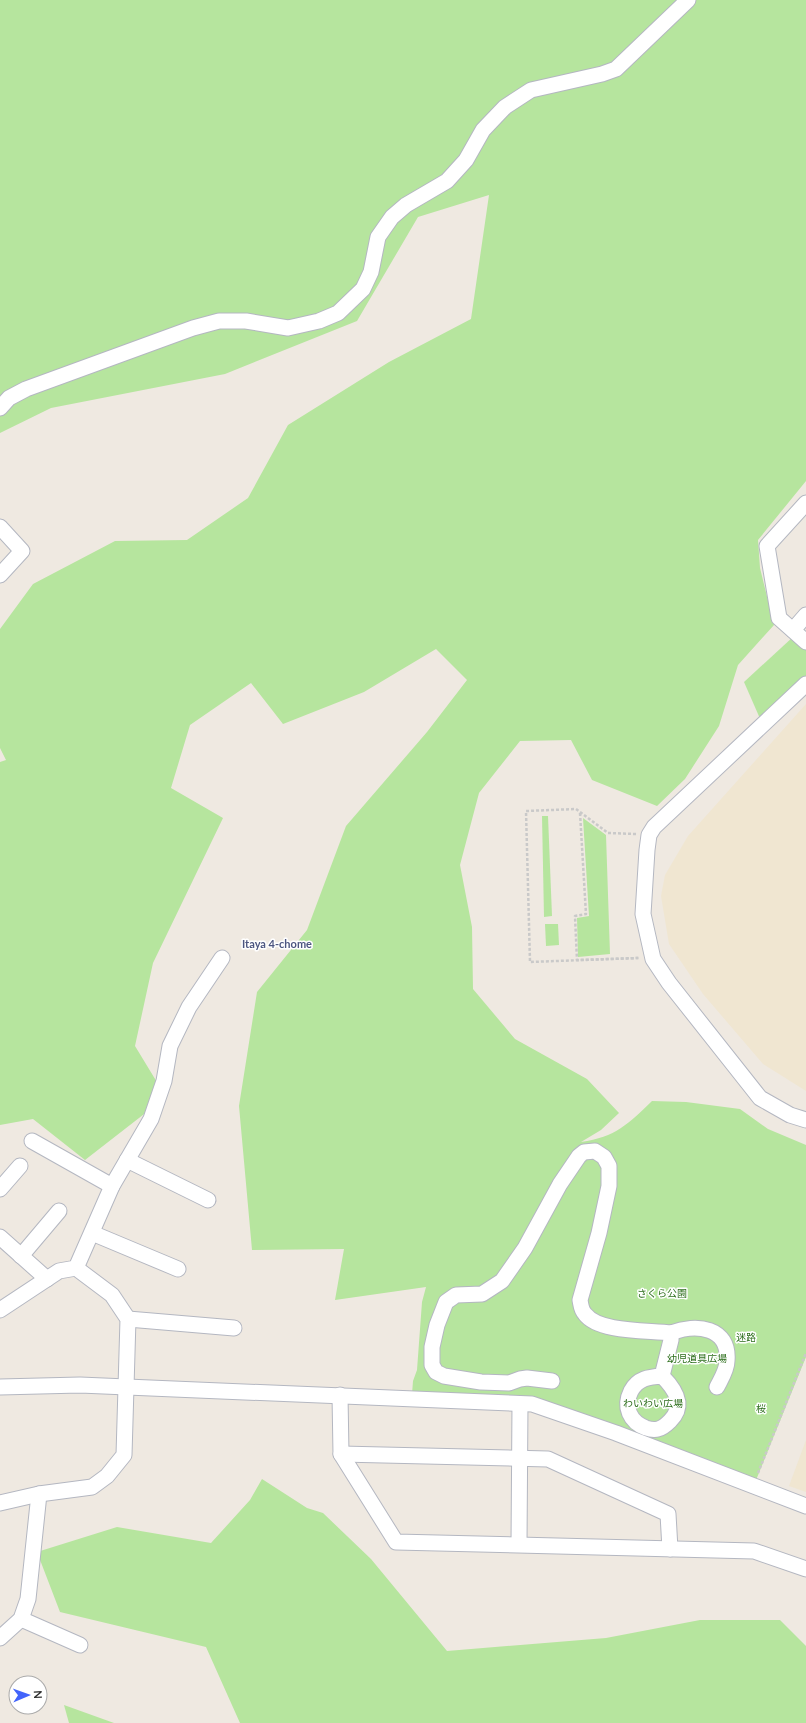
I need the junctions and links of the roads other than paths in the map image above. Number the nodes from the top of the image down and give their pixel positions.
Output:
1 (688, 0) edge
2 (0, 408) edge
3 (806, 503) edge
4 (0, 527) edge
5 (0, 575) edge
6 (806, 615) edge
7 (792, 630) junction
8 (806, 642) edge
9 (806, 684) edge
10 (222, 958) dead end
11 (806, 1120) edge
12 (32, 1141) dead end
13 (126, 1160) junction
14 (20, 1166) dead end
15 (112, 1186) junction
16 (0, 1189) edge
17 (208, 1200) dead end
18 (59, 1211) dead end
19 (92, 1233) junction
20 (0, 1237) edge
21 (21, 1256) junction
22 (76, 1268) junction
23 (178, 1269) dead end
24 (46, 1279) junction
25 (0, 1310) edge
26 (128, 1320) junction
27 (234, 1328) dead end
28 (671, 1333) junction
29 (662, 1376) dead end
30 (552, 1381) dead end
31 (0, 1387) edge
32 (717, 1387) dead end
33 (127, 1388) junction
34 (340, 1395) junction
35 (520, 1404) junction
36 (341, 1454) junction
37 (520, 1459) junction
38 (40, 1494) junction
39 (0, 1503) edge
40 (806, 1506) edge
41 (519, 1544) junction
42 (670, 1549) junction
43 (806, 1569) edge
44 (21, 1619) junction
45 (0, 1638) edge
46 (80, 1645) dead end

1 - 2 street
3 - 7 street
4 - 5 street
6 - 7 street
7 - 8 street
9 - 11 street
10 - 13 street
12 - 15 street
13 - 15 street
13 - 17 street
14 - 16 street
15 - 19 street
18 - 21 street
19 - 22 street
19 - 23 street
20 - 21 street
21 - 24 street
22 - 24 street
22 - 26 street
24 - 25 street
26 - 27 street
26 - 33 street
28 - 29 street
28 - 30 street
28 - 32 street
31 - 33 street
33 - 34 street
33 - 38 street
34 - 35 street
34 - 36 street
35 - 37 street
35 - 40 street
36 - 37 street
36 - 41 street
37 - 41 street
37 - 42 street
38 - 39 street
38 - 44 street
41 - 42 street
42 - 43 street
44 - 45 street
44 - 46 street

